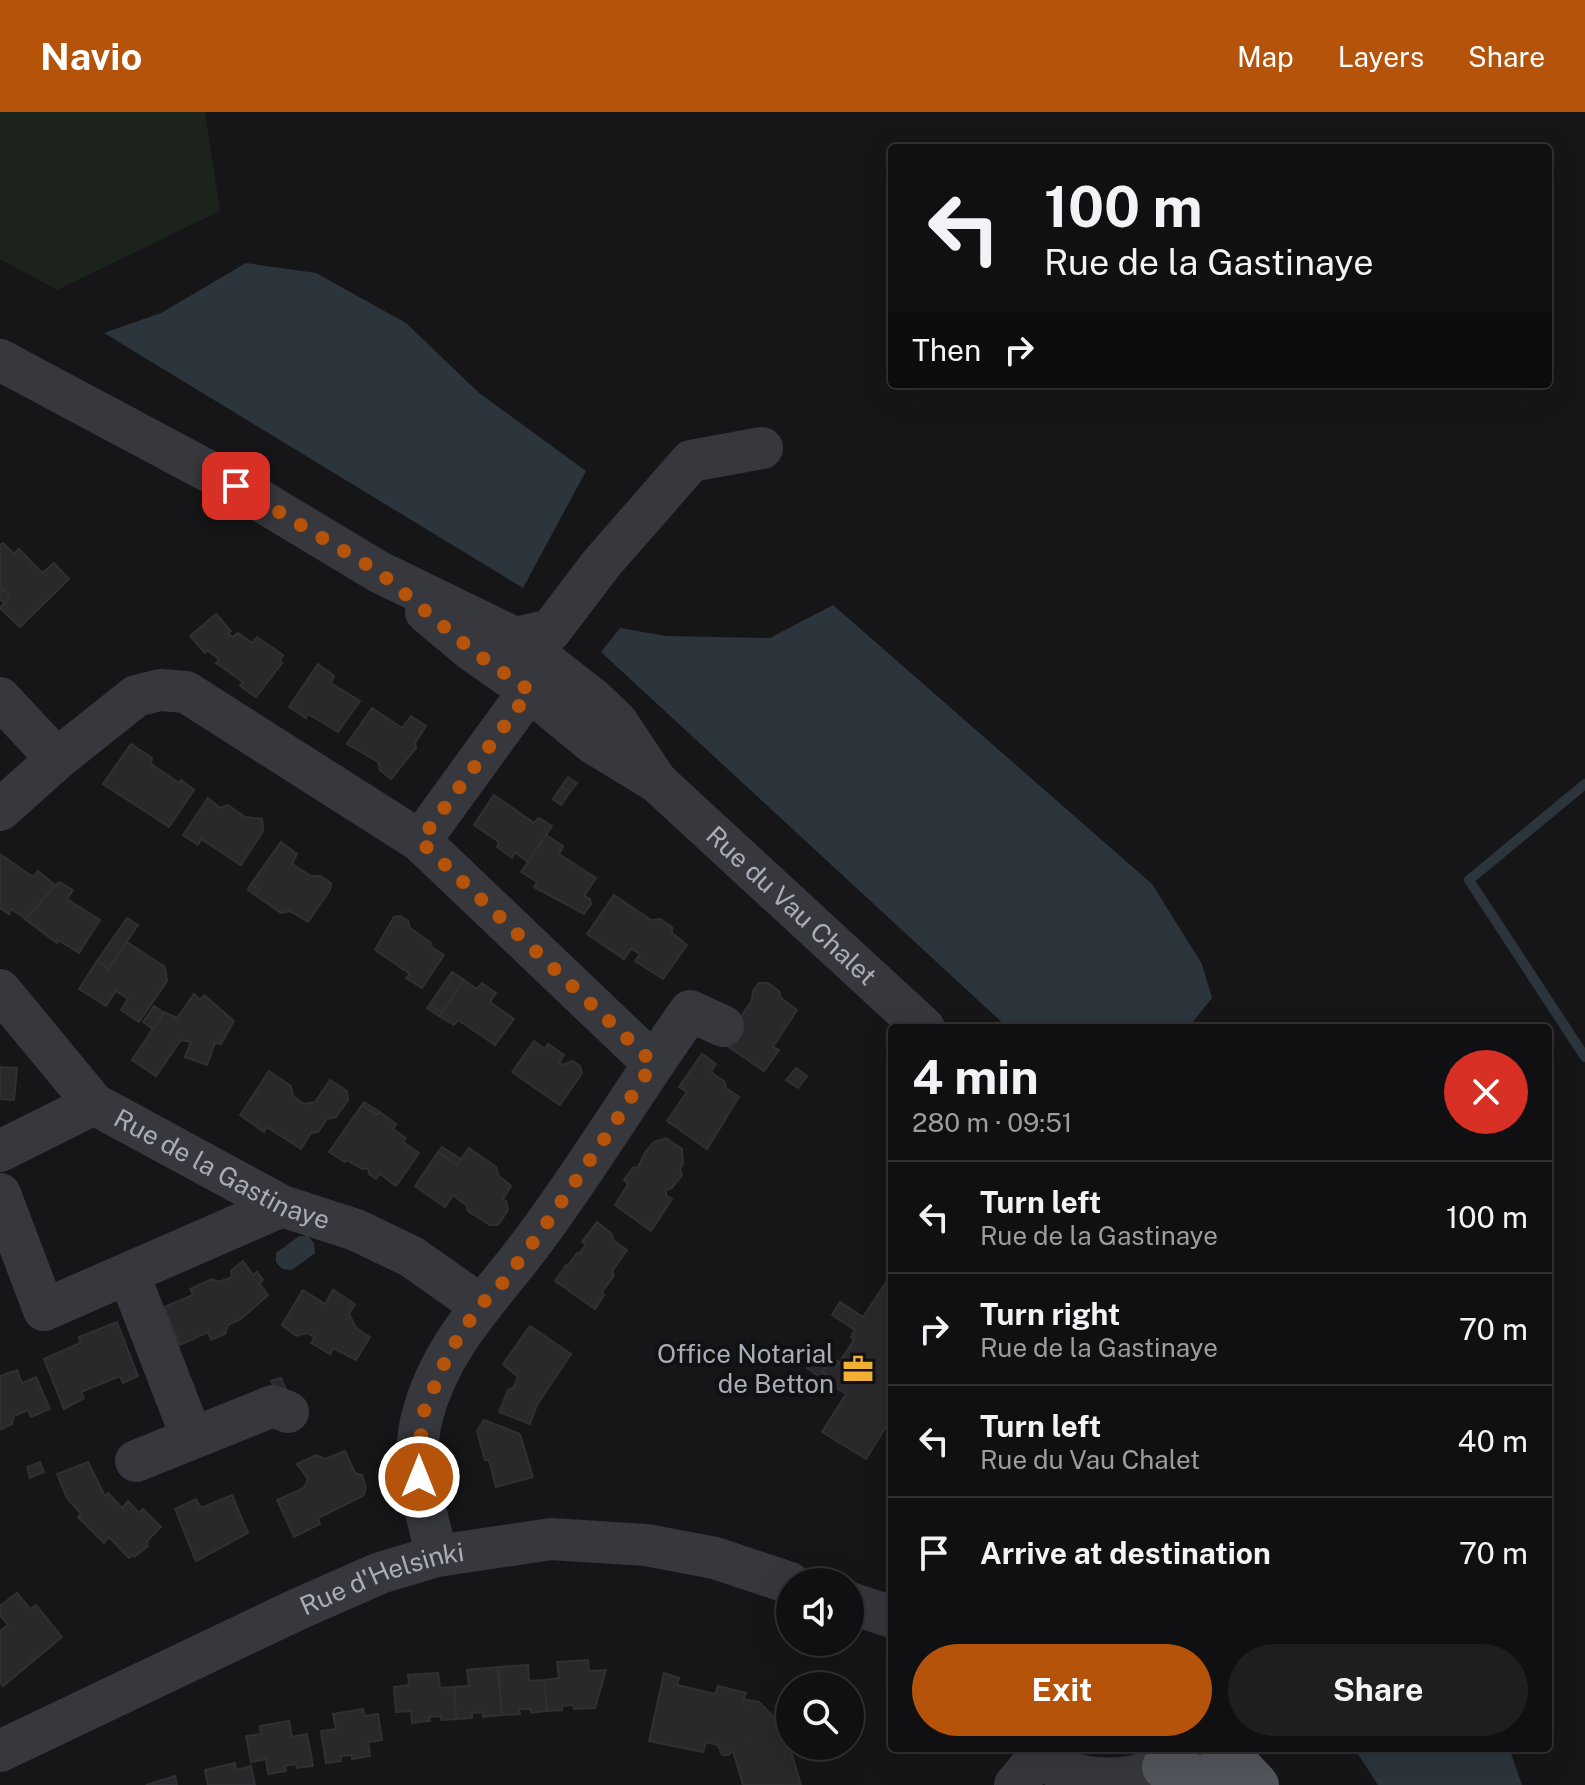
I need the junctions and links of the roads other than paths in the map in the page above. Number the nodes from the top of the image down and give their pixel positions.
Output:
1 (0, 360) edge
2 (762, 448) dead end
3 (499, 662) junction
4 (541, 678) junction
5 (0, 698) edge
6 (57, 759) junction
7 (0, 810) edge
8 (420, 841) junction
9 (0, 990) edge
10 (920, 1024) edge
11 (723, 1026) dead end
12 (653, 1063) junction
13 (94, 1104) junction
14 (0, 1151) edge
15 (0, 1194) edge
16 (282, 1206) junction
17 (129, 1275) junction
18 (480, 1305) junction
19 (288, 1412) dead end
20 (192, 1438) junction
21 (136, 1461) dead end
22 (437, 1556) junction
23 (776, 1578) edge
24 (864, 1608) edge
25 (888, 1616) edge
26 (0, 1751) edge
27 (1226, 1752) edge
28 (1174, 1757) edge
29 (1029, 1763) edge
30 (1223, 1785) edge
31 (1257, 1785) edge

1 - 3 street, Rue du Vau Chalet
2 - 3 street
3 - 4 street, Rue du Vau Chalet
4 - 8 street
4 - 10 street, Rue du Vau Chalet
5 - 6 street
6 - 7 street
6 - 8 street
8 - 12 street
9 - 13 street, Rue de la Gastinaye
11 - 12 street
12 - 18 street
13 - 14 street
13 - 16 street, Rue de la Gastinaye
15 - 17 street
16 - 17 street
16 - 18 street, Rue de la Gastinaye
17 - 20 street
18 - 22 street
19 - 20 street
20 - 21 street
22 - 23 street, Rue d'Helsinki
22 - 26 street, Rue d'Helsinki
24 - 25 street
27 - 31 main road
28 - 29 street
28 - 30 main road

